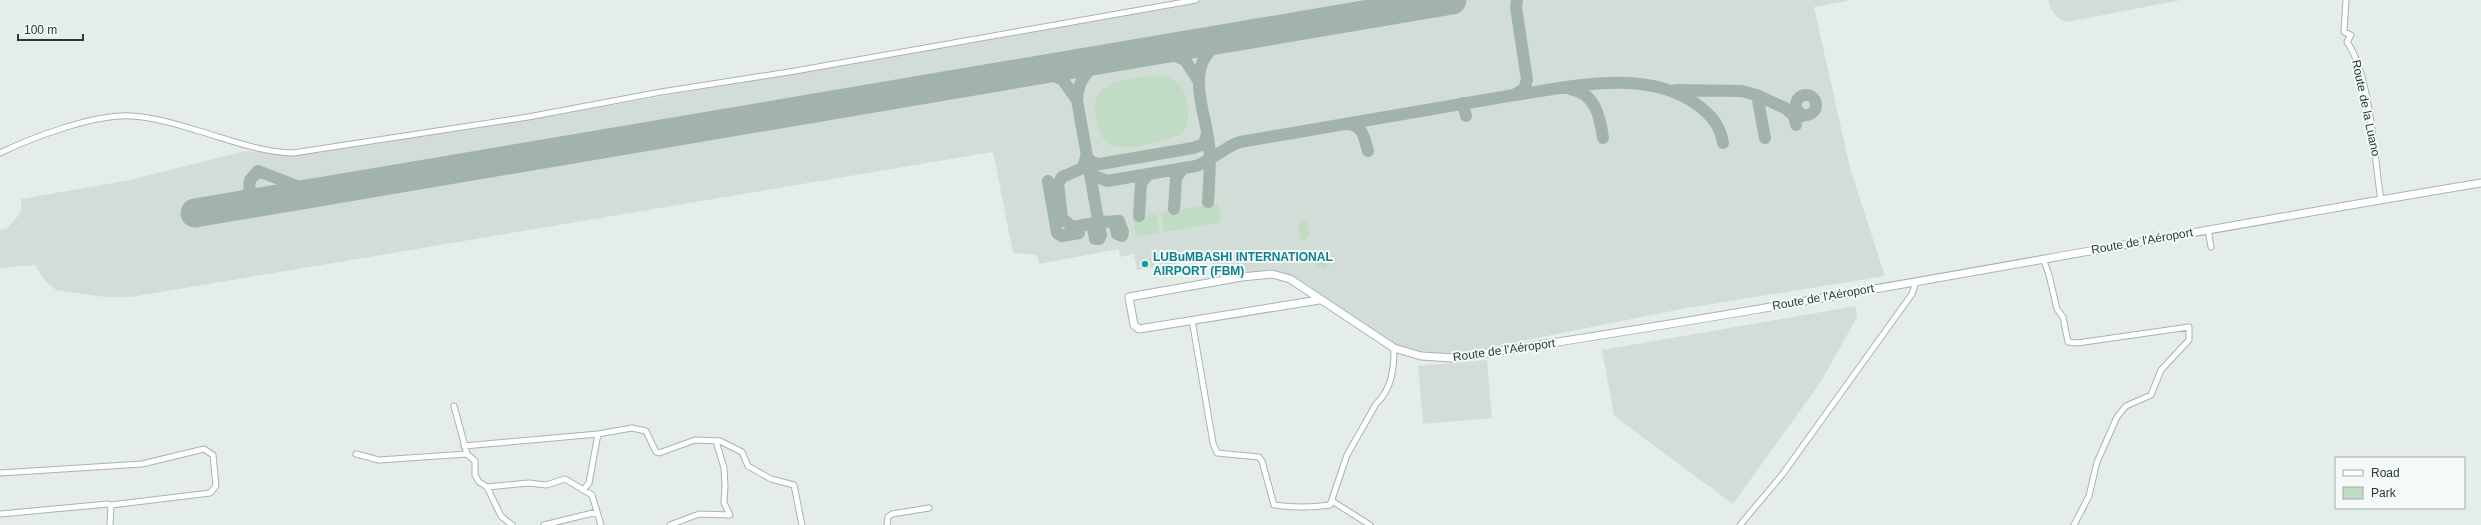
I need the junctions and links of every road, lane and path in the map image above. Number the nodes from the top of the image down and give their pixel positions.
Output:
1 (1196, 0) edge
2 (2346, 0) edge
3 (0, 153) edge
4 (2481, 183) edge
5 (2381, 200) junction
6 (2208, 229) junction
7 (2211, 247) dead end
8 (2043, 258) junction
9 (1916, 282) junction
10 (1319, 300) junction
11 (1192, 320) junction
12 (1394, 348) junction
13 (454, 406) dead end
14 (598, 434) junction
15 (716, 441) junction
16 (464, 446) junction
17 (356, 454) dead end
18 (467, 454) junction
19 (0, 473) edge
20 (487, 487) junction
21 (583, 490) junction
22 (1332, 501) junction
23 (111, 505) junction
24 (929, 508) dead end
25 (597, 512) junction
26 (0, 514) edge
27 (1362, 523) edge
28 (110, 525) edge
29 (512, 525) edge
30 (544, 525) edge
31 (601, 525) edge
32 (670, 525) edge
33 (802, 525) edge
34 (887, 525) edge
35 (1370, 525) edge
36 (1740, 525) edge
37 (2074, 525) edge

1 - 3 street
2 - 5 street, Route de la Luano
4 - 5 main road, Route de l'Aéroport
5 - 6 main road, Route de l'Aéroport
6 - 7 street
6 - 8 main road, Route de l'Aéroport
8 - 9 main road, Route de l'Aéroport
8 - 37 street
9 - 12 main road, Route de l'Aéroport
9 - 36 street
10 - 11 main road
10 - 11 main road, Route de l'Aéroport
10 - 12 main road, Route de l'Aéroport
11 - 22 street
12 - 22 street
13 - 16 street
14 - 15 street
14 - 16 street
14 - 21 street
15 - 32 street
15 - 33 street
16 - 18 street
17 - 18 street
18 - 20 street
19 - 23 street
20 - 21 street
20 - 29 street
21 - 25 street
22 - 27 street
23 - 26 street
23 - 28 street
24 - 34 street
25 - 30 street
25 - 31 street
27 - 35 street

